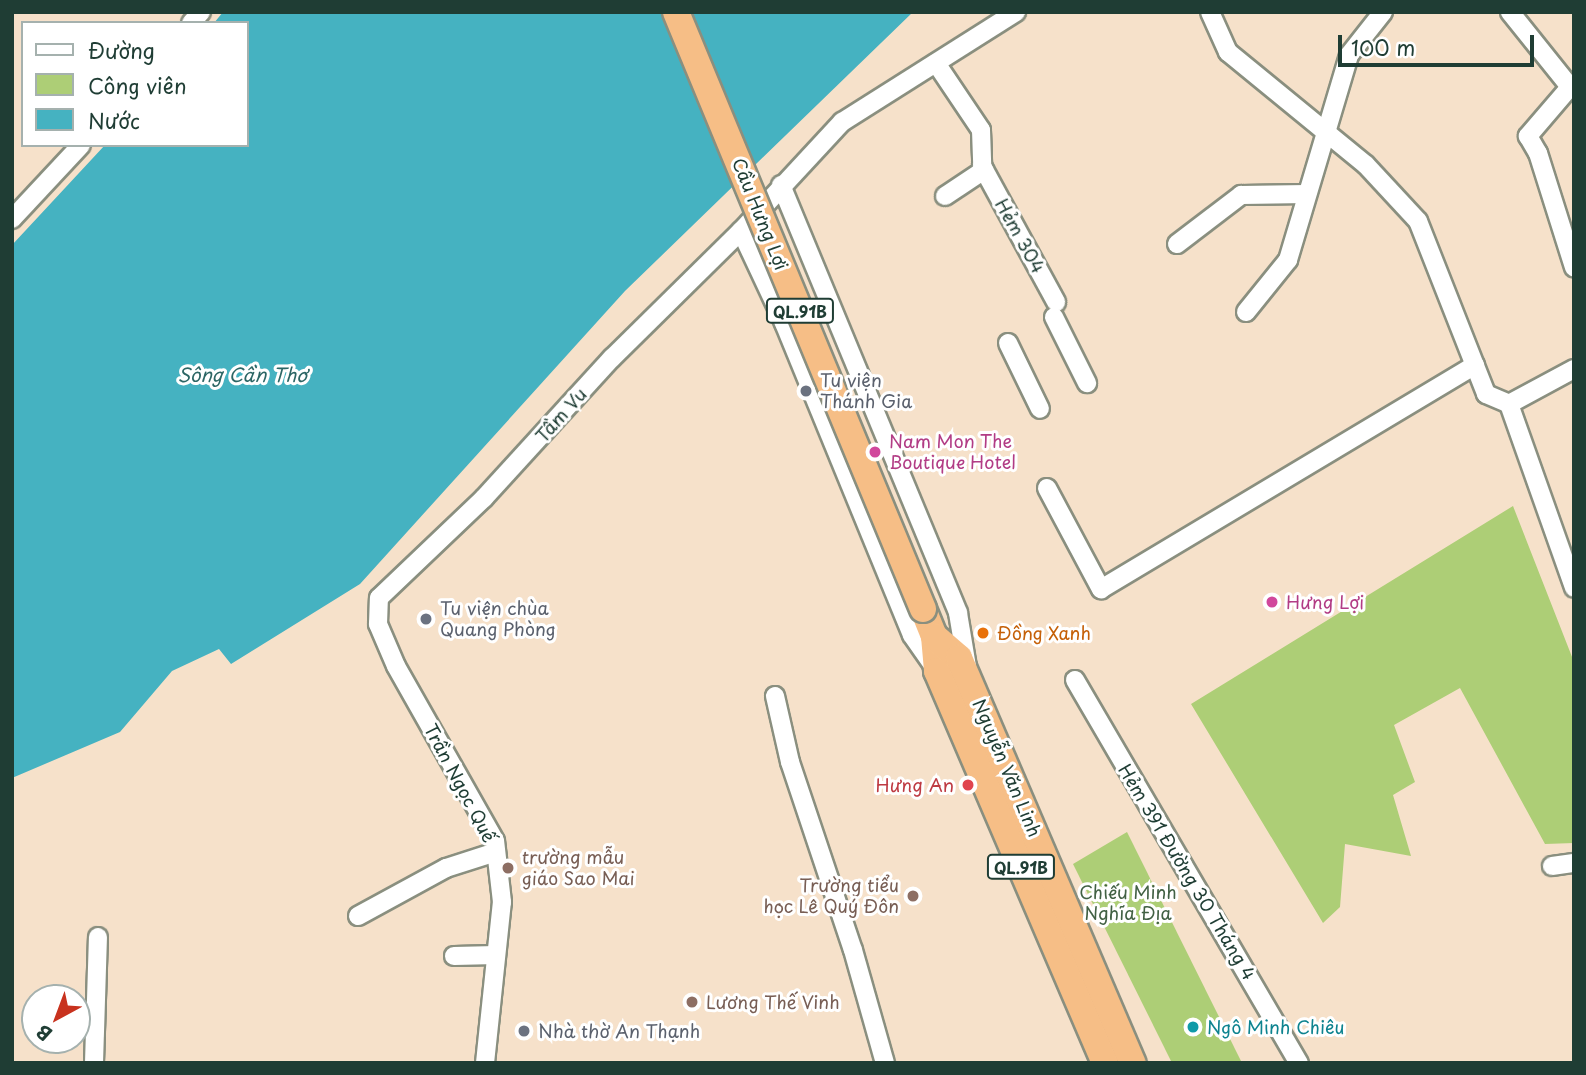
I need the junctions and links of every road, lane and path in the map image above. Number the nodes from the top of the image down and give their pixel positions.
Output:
1 (676, 12) edge
2 (1016, 12) edge
3 (1210, 12) edge
4 (1383, 12) edge
5 (1510, 12) edge
6 (936, 63) junction
7 (1326, 131) junction
8 (79, 147) edge
9 (984, 170) junction
10 (781, 185) junction
11 (1307, 194) junction
12 (945, 196) dead end
13 (12, 219) edge
14 (741, 231) junction
15 (1177, 244) dead end
16 (1574, 267) edge
17 (1246, 312) dead end
18 (1008, 342) dead end
19 (1475, 365) junction
20 (1574, 369) edge
21 (1087, 383) dead end
22 (1509, 404) junction
23 (1040, 409) dead end
24 (1047, 488) dead end
25 (1574, 588) edge
26 (379, 598) joint
27 (923, 609) joint
28 (933, 636) junction
29 (937, 671) junction
30 (968, 678) junction
31 (1075, 680) dead end
32 (775, 696) dead end
33 (496, 852) junction
34 (1574, 863) edge
35 (1552, 866) dead end
36 (358, 916) dead end
37 (99, 937) dead end
38 (496, 955) junction
39 (454, 956) dead end
40 (94, 1063) edge
41 (485, 1063) edge
42 (885, 1063) edge
43 (1105, 1063) edge
44 (1133, 1063) edge
45 (1299, 1063) edge

1 - 27 highway, Cầu Hưng Lợi / QL.91B, bridge
2 - 6 street, Tầm Vu
3 - 7 street
4 - 7 street
5 - 16 street
6 - 9 street, Hẻm 304
6 - 10 street, Tầm Vu
7 - 11 street
7 - 19 street
8 - 13 street
9 - 12 street
9 - 21 street, Hẻm 304
10 - 14 street, Tầm Vu
10 - 30 street
11 - 15 street
11 - 17 street
14 - 26 street, Tầm Vu
14 - 29 street
18 - 23 street
19 - 22 street
19 - 24 street
20 - 22 street
22 - 25 street
26 - 33 street, Trần Ngọc Quế
27 - 28 highway, Nguyễn Văn Linh / QL.91B
28 - 29 highway, Nguyễn Văn Linh / QL.91B
28 - 30 highway, Nguyễn Văn Linh / QL.91B
29 - 43 highway, Nguyễn Văn Linh / QL.91B
30 - 44 highway, Nguyễn Văn Linh / QL.91B
31 - 45 street, Hẻm 391 Đường 30 Tháng 4
32 - 42 street
33 - 36 street
33 - 38 street, Trần Ngọc Quế
34 - 35 street
37 - 40 street
38 - 39 street
38 - 41 street, Trần Ngọc Quế

